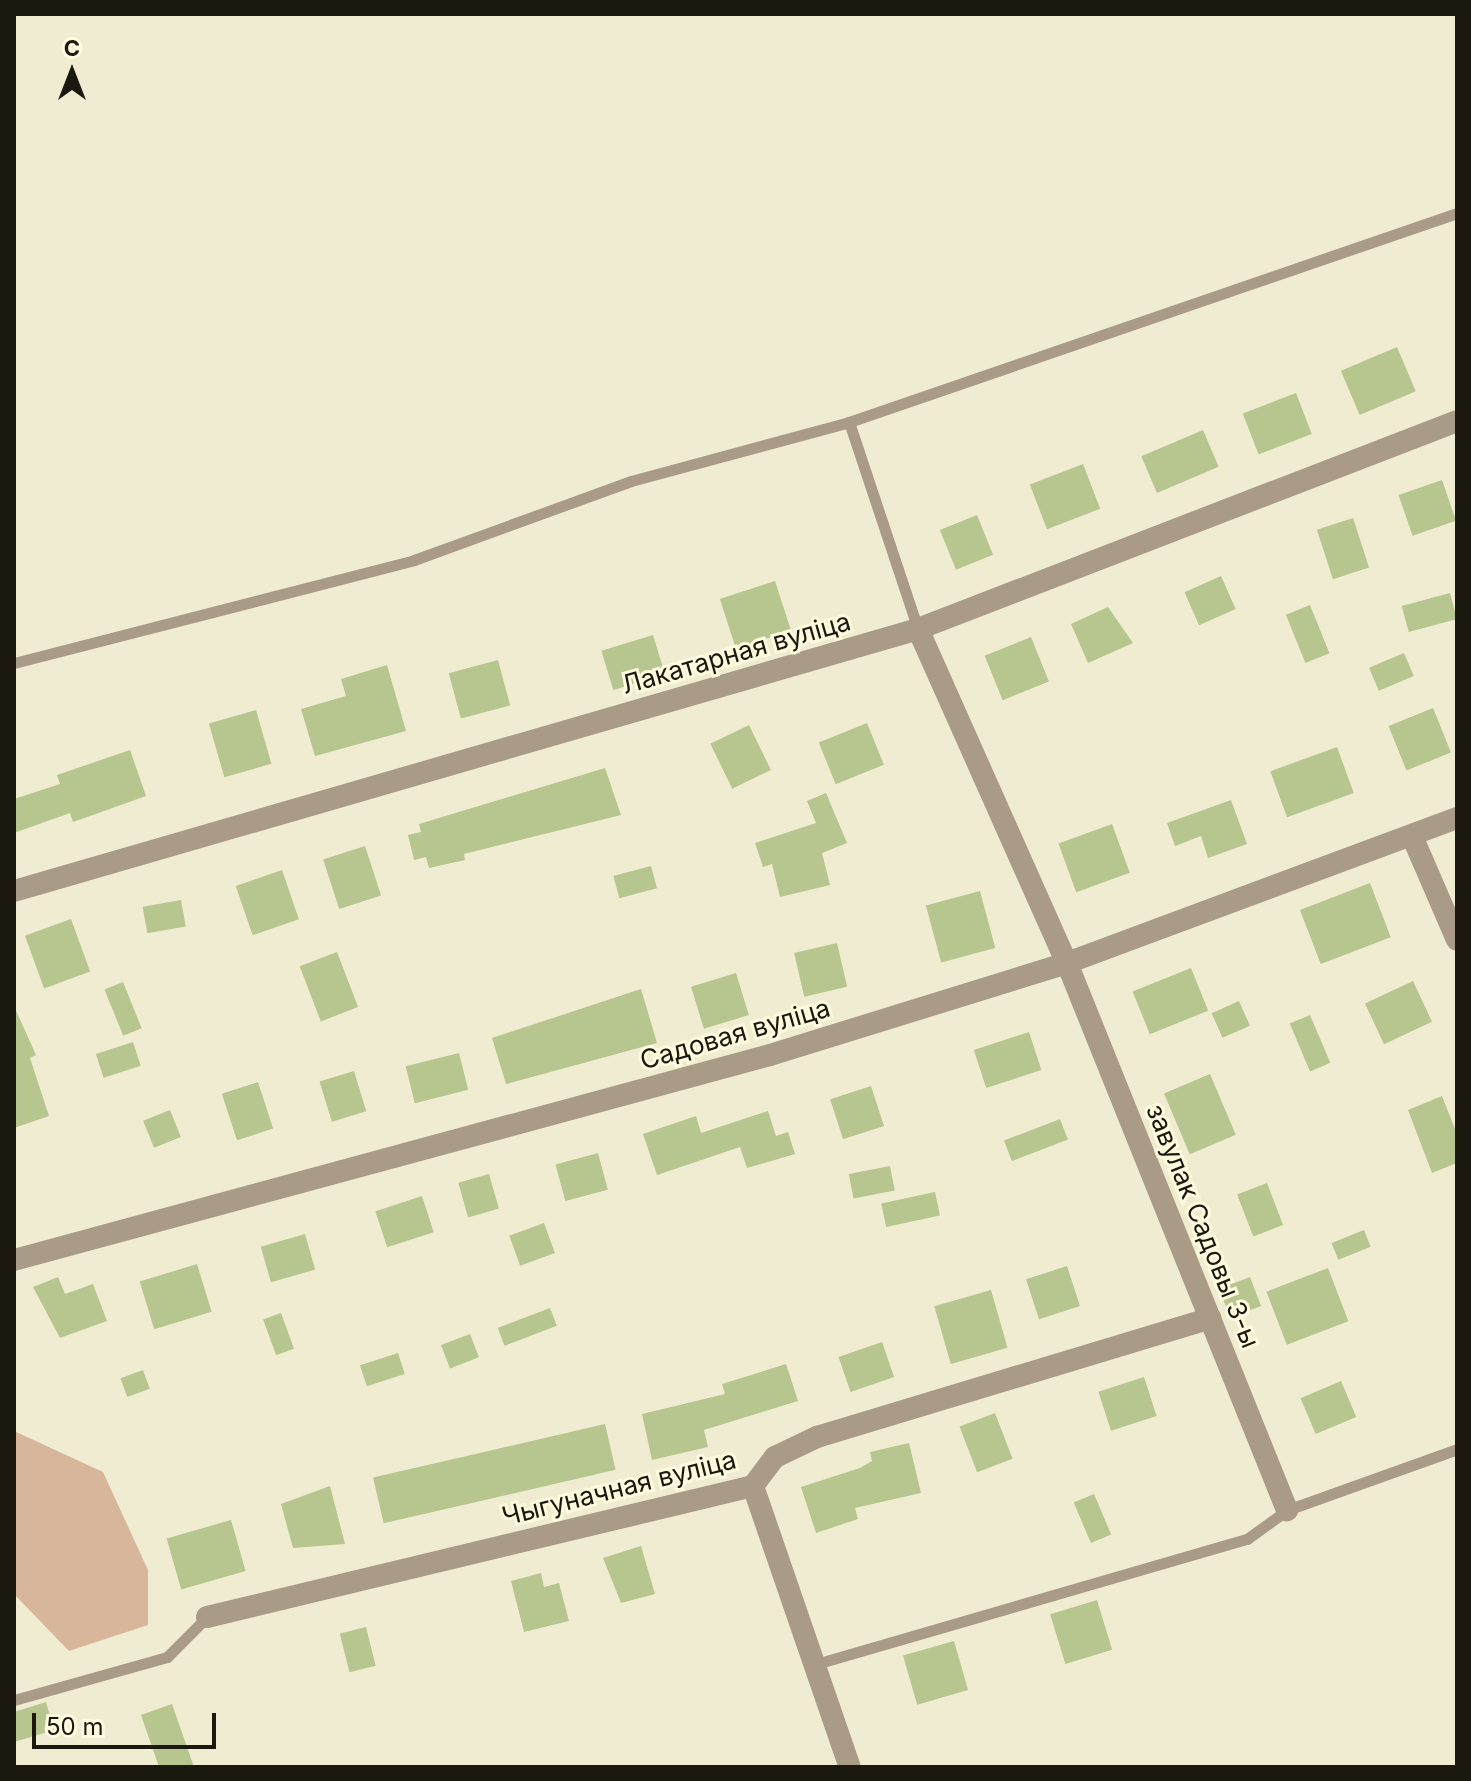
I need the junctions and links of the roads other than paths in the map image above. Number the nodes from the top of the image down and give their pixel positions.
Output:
1 (1457, 213) edge
2 (1457, 421) edge
3 (849, 422) junction
4 (918, 629) junction
5 (14, 663) edge
6 (1457, 818) edge
7 (1412, 836) junction
8 (14, 891) edge
9 (1457, 940) edge
10 (1067, 963) junction
11 (14, 1260) edge
12 (1210, 1318) junction
13 (1457, 1449) edge
14 (753, 1486) junction
15 (1287, 1510) junction
16 (207, 1617) joint
17 (816, 1664) junction
18 (14, 1700) edge
19 (850, 1767) edge

1 - 3 lane
2 - 4 street, Лакатарная вуліца
3 - 4 lane
3 - 5 lane
4 - 8 street, Лакатарная вуліца
4 - 10 street, завулак Садовы 3-ы
6 - 7 street, Садовая вуліца
7 - 9 street
7 - 10 street, Садовая вуліца
10 - 11 street, Садовая вуліца
10 - 12 street, завулак Садовы 3-ы
12 - 14 street, Чыгуначная вуліца
12 - 15 street, завулак Садовы 3-ы
13 - 15 lane
14 - 16 street, Чыгуначная вуліца
14 - 17 street
15 - 17 lane
16 - 18 lane
17 - 19 street

